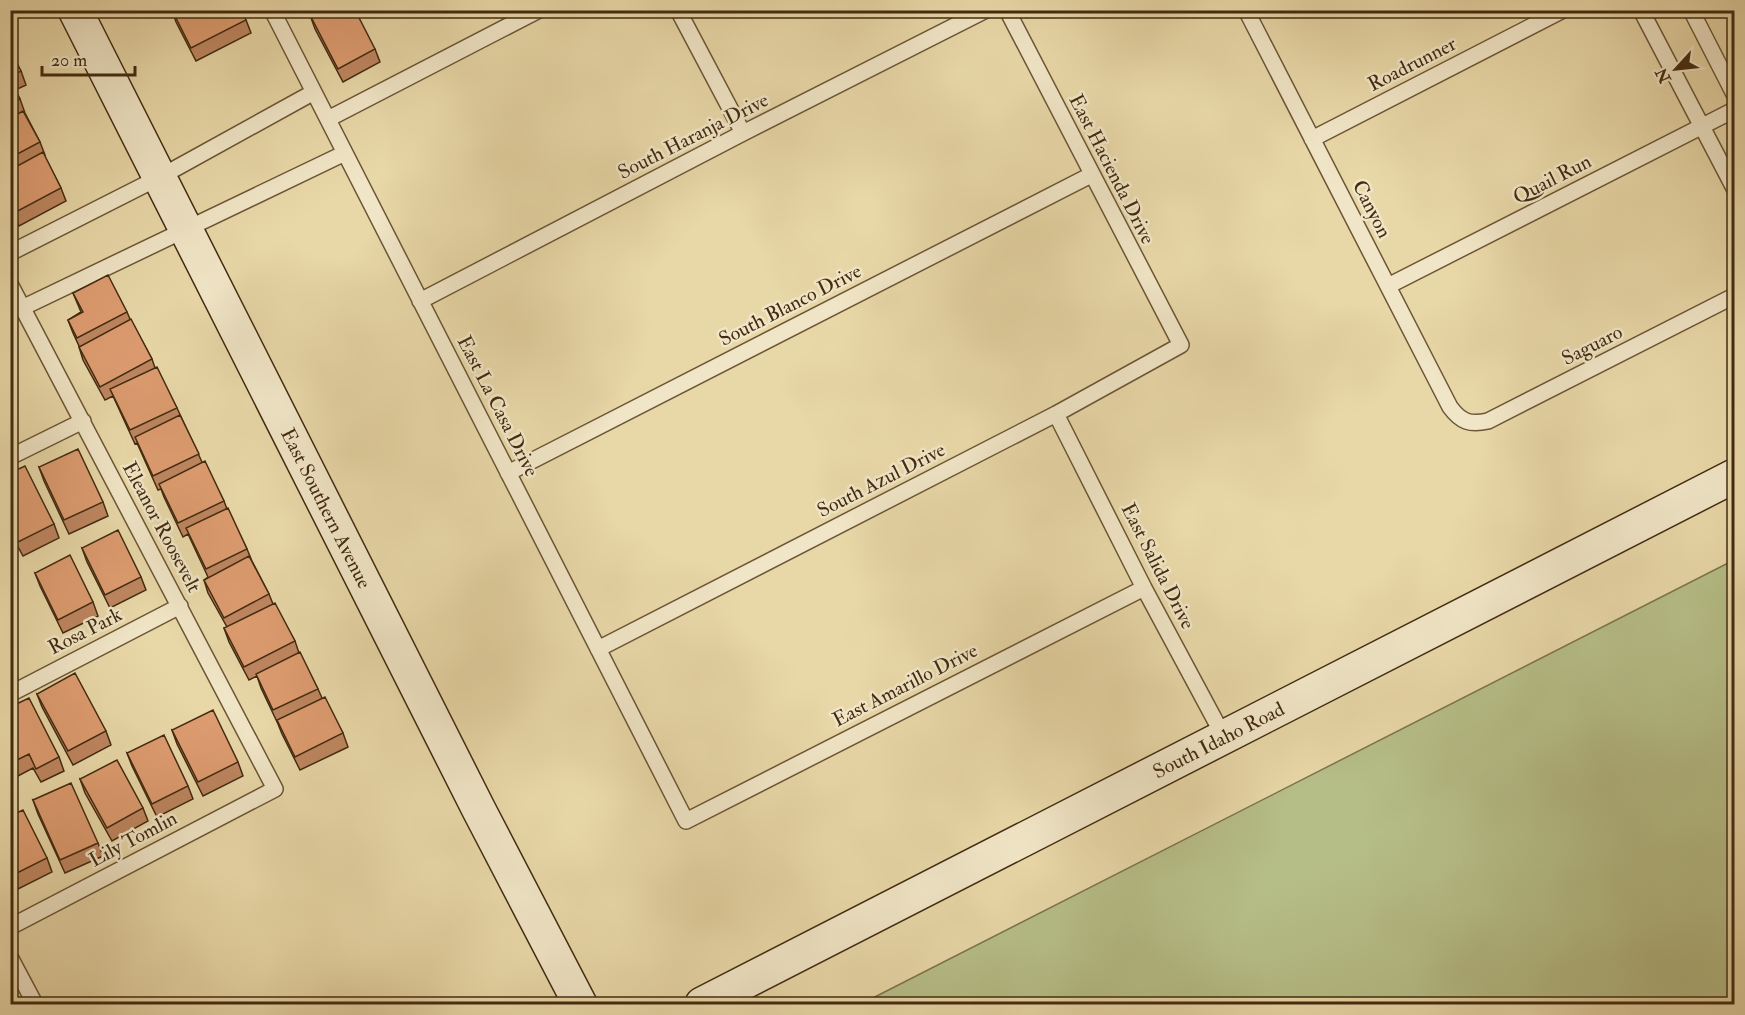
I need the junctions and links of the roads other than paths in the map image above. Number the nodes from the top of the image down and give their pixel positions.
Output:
1 (75, 10) edge
2 (272, 10) edge
3 (539, 10) edge
4 (678, 10) edge
5 (986, 10) edge
6 (1007, 10) edge
7 (1246, 10) edge
8 (1641, 10) edge
9 (1691, 10) edge
10 (1562, 11) edge
11 (314, 92) junction
12 (1734, 94) edge
13 (1734, 110) edge
14 (328, 119) junction
15 (1702, 127) junction
16 (743, 133) junction
17 (1312, 139) junction
18 (345, 153) junction
19 (1091, 175) junction
20 (160, 177) junction
21 (1734, 188) edge
22 (185, 228) junction
23 (10, 253) edge
24 (10, 284) edge
25 (1388, 286) junction
26 (1734, 296) edge
27 (420, 301) junction
28 (24, 307) junction
29 (1181, 345) joint
30 (1056, 414) junction
31 (83, 421) junction
32 (1466, 422) joint
33 (10, 458) edge
34 (508, 473) junction
35 (1734, 476) edge
36 (1144, 588) junction
37 (180, 606) junction
38 (598, 649) junction
39 (10, 694) edge
40 (1224, 737) junction
41 (275, 789) joint
42 (686, 821) joint
43 (10, 927) edge
44 (10, 957) edge
45 (35, 1005) edge
46 (580, 1005) edge
47 (702, 1005) edge

1 - 20 main road, East Southern Avenue
2 - 11 lane, East La Casa Drive
3 - 14 lane
4 - 16 lane
5 - 16 lane, South Haranja Drive
6 - 19 lane, East Hacienda Drive
7 - 17 lane, Canyon
8 - 15 lane
9 - 12 lane
10 - 17 lane, Roadrunner
11 - 14 lane, East La Casa Drive
11 - 20 lane
13 - 15 lane, Quail Run
14 - 18 lane, East La Casa Drive
15 - 21 lane
15 - 25 lane, Quail Run
16 - 27 lane, South Haranja Drive
17 - 25 lane, Canyon
18 - 22 lane
18 - 27 lane, East La Casa Drive
19 - 29 lane, East Hacienda Drive
19 - 34 lane, South Blanco Drive
20 - 22 main road, East Southern Avenue
20 - 23 lane
22 - 28 lane
22 - 46 main road, East Southern Avenue
24 - 28 lane, Eleanor Roosevelt
25 - 32 lane, Canyon
26 - 32 lane, Saguaro
27 - 34 lane, East La Casa Drive
28 - 31 lane, Eleanor Roosevelt
29 - 30 lane, South Azul Drive
30 - 36 lane, East Salida Drive
30 - 38 lane, South Azul Drive
31 - 33 lane
31 - 37 lane, Eleanor Roosevelt
34 - 38 lane, East La Casa Drive
35 - 40 main road, South Idaho Road
36 - 40 lane, East Salida Drive
36 - 42 lane, East Amarillo Drive
37 - 39 lane, Rosa Park
37 - 41 lane, Eleanor Roosevelt
38 - 42 lane, East La Casa Drive
40 - 47 main road, South Idaho Road
41 - 43 lane, Lily Tomlin
44 - 45 lane

